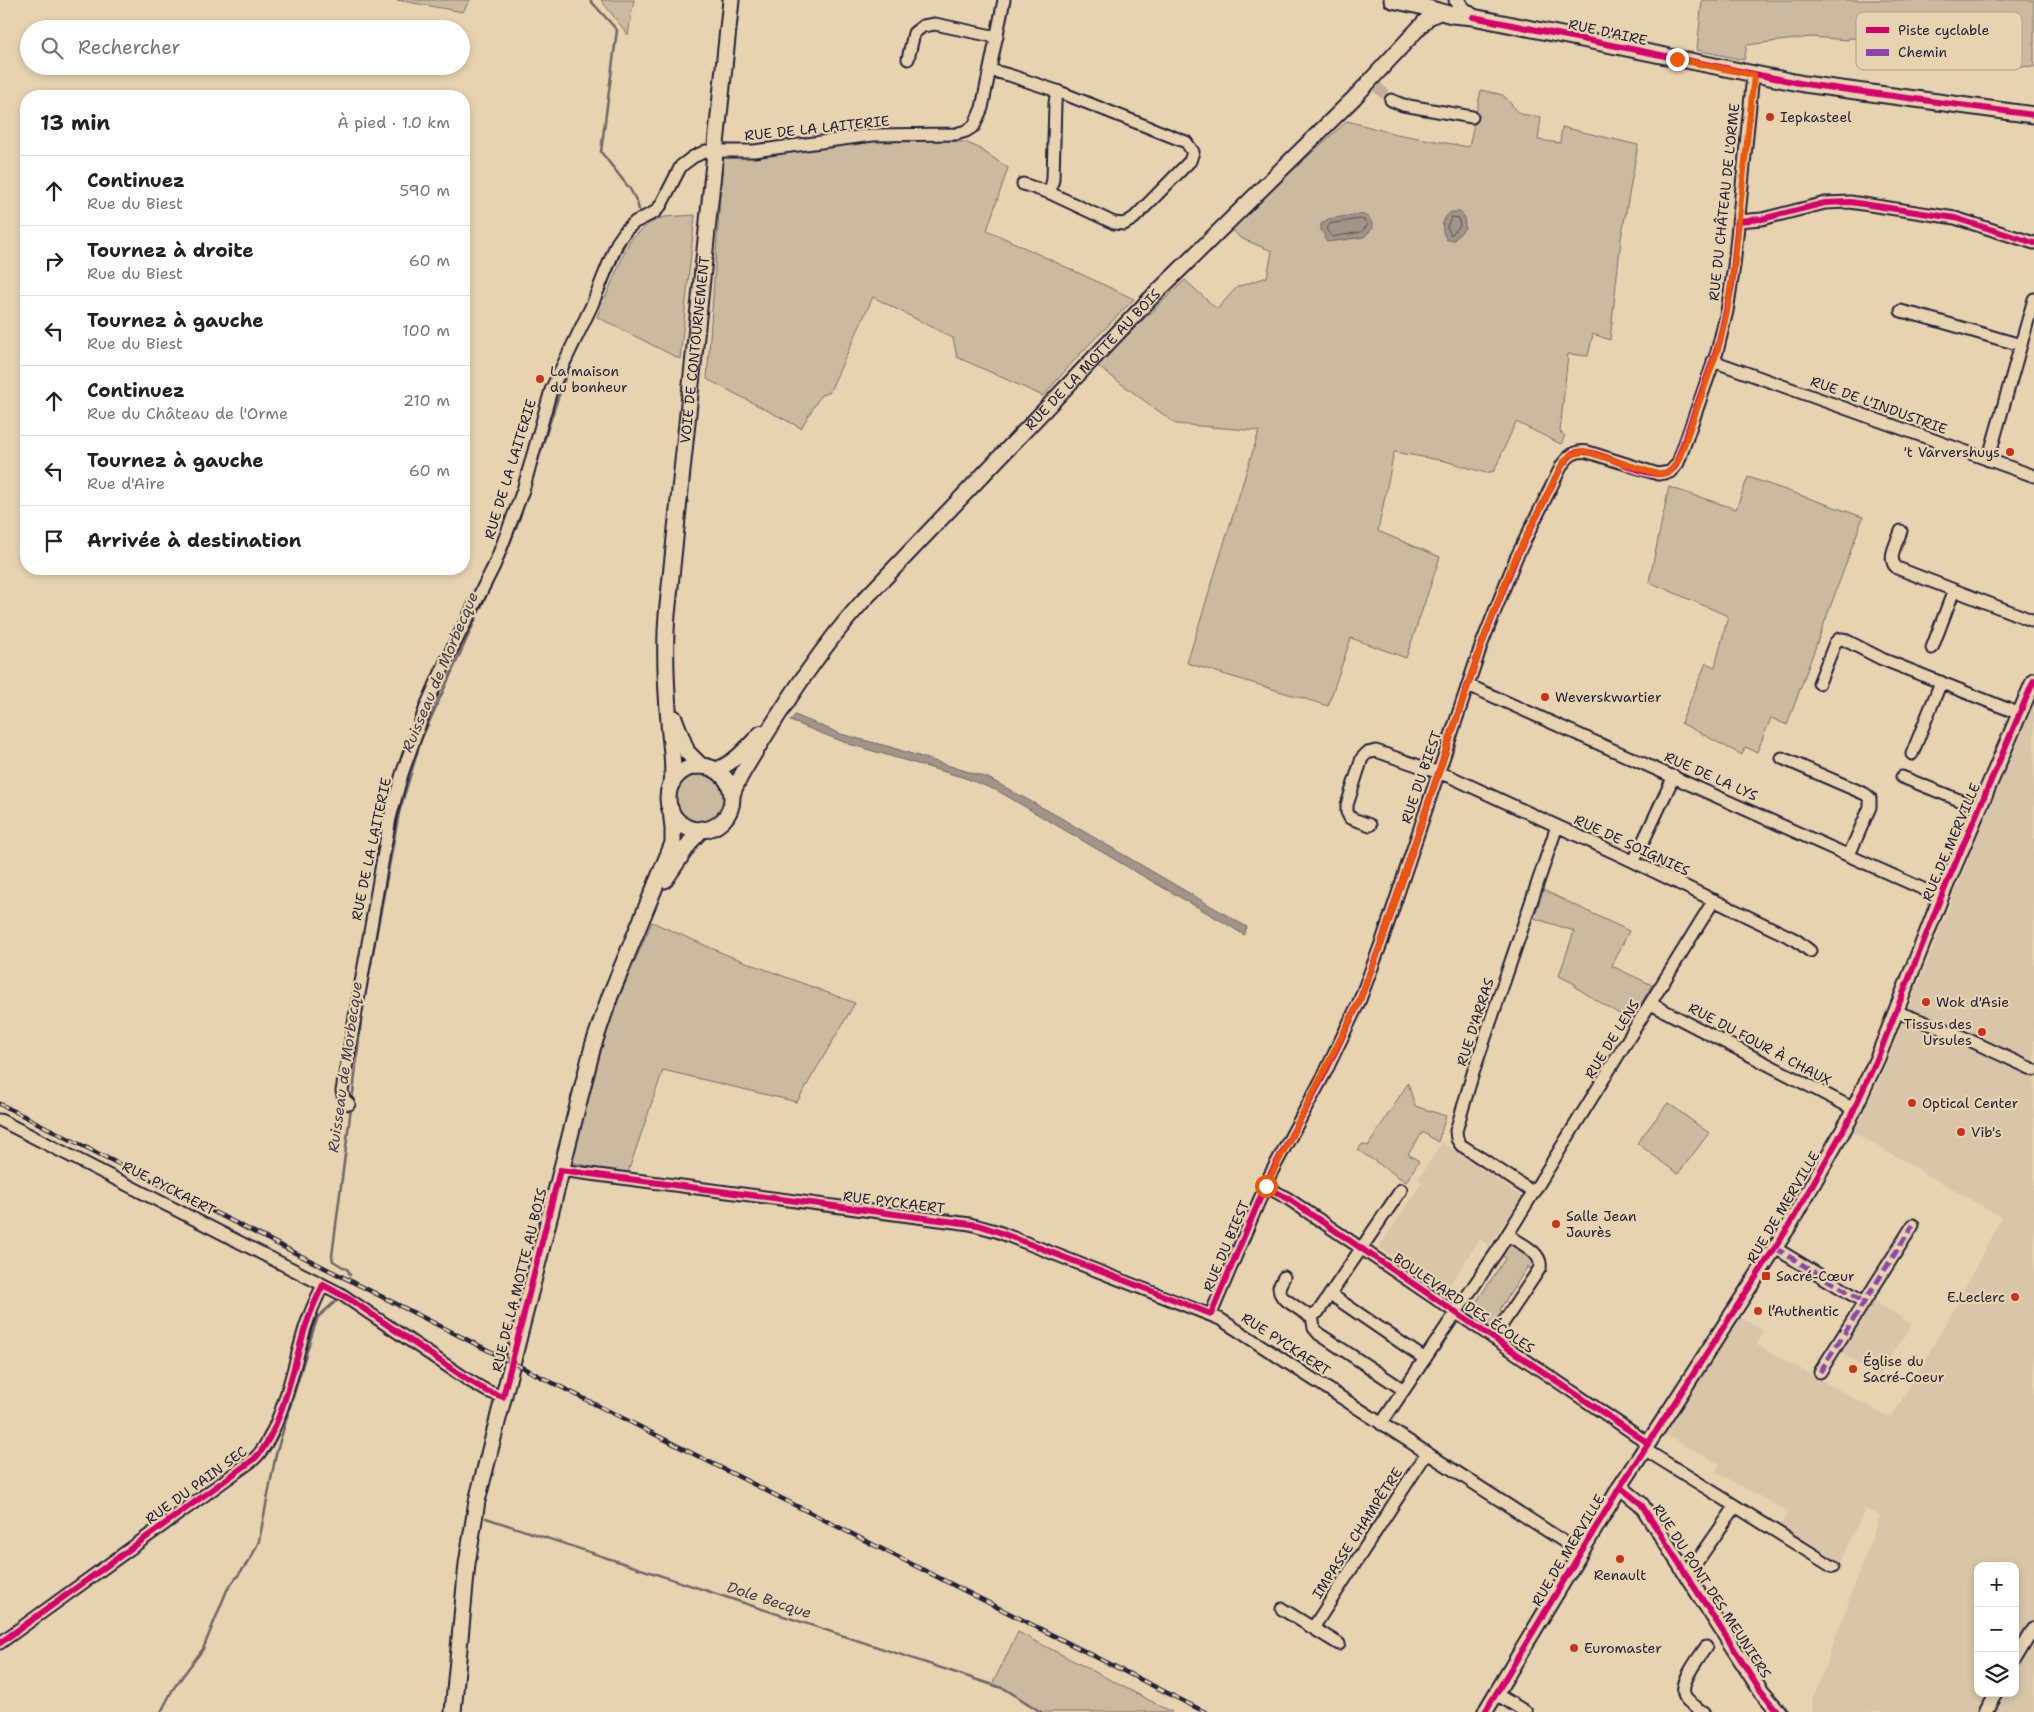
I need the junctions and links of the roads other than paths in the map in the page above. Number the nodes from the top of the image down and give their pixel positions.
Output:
1 (1004, 0) edge
2 (1392, 0) edge
3 (732, 3) edge
4 (1447, 8) edge
5 (996, 37) junction
6 (908, 59) dead end
7 (990, 70) junction
8 (1754, 75) junction
9 (1057, 91) junction
10 (1391, 100) tunnel mouth
11 (2034, 115) edge
12 (1472, 117) dead end
13 (715, 150) junction
14 (1023, 184) dead end
15 (1050, 194) junction
16 (1738, 220) junction
17 (2034, 243) edge
18 (2034, 299) edge
19 (1901, 311) dead end
20 (2021, 345) junction
21 (1714, 361) junction
22 (1988, 460) junction
23 (2034, 476) edge
24 (1901, 532) dead end
25 (1954, 590) junction
26 (2034, 621) edge
27 (1932, 648) dead end
28 (2034, 680) edge
29 (1941, 682) junction
30 (1819, 683) dead end
31 (1468, 685) junction
32 (667, 692) junction
33 (2020, 714) junction
34 (776, 718) junction
35 (1912, 754) dead end
36 (1782, 758) dead end
37 (708, 768) junction
38 (1439, 772) junction
39 (1674, 776) junction
40 (1902, 777) dead end
41 (672, 783) junction
42 (732, 796) junction
43 (1979, 808) junction
44 (671, 810) junction
45 (1370, 825) dead end
46 (1557, 826) junction
47 (702, 829) junction
48 (1849, 855) junction
49 (1634, 861) junction
50 (1941, 897) junction
51 (1714, 900) junction
52 (649, 905) junction
53 (1810, 951) dead end
54 (1651, 1004) junction
55 (1897, 1012) junction
56 (2034, 1070) edge
57 (348, 1104) dead end
58 (1854, 1109) junction
59 (0, 1120) edge
60 (560, 1170) junction
61 (1266, 1186) junction
62 (1401, 1190) dead end
63 (1534, 1193) junction
64 (1913, 1224) dead end
65 (1508, 1235) junction
66 (1361, 1248) junction
67 (1775, 1248) junction
68 (1284, 1277) dead end
69 (323, 1285) junction
70 (1330, 1294) junction
71 (1864, 1302) junction
72 (1456, 1313) junction
73 (1211, 1314) junction
74 (1312, 1316) junction
75 (1493, 1338) junction
76 (1425, 1359) junction
77 (1820, 1372) dead end
78 (1404, 1390) junction
79 (503, 1397) junction
80 (1381, 1424) junction
81 (1646, 1446) junction
82 (1426, 1454) junction
83 (1620, 1487) junction
84 (1735, 1507) junction
85 (1580, 1552) junction
86 (1833, 1567) dead end
87 (1686, 1572) junction
88 (1282, 1609) dead end
89 (1313, 1628) junction
90 (2034, 1628) edge
91 (0, 1642) edge
92 (1339, 1644) dead end
93 (1706, 1647) dead end
94 (2019, 1653) edge
95 (1496, 1694) junction
96 (1994, 1697) edge
97 (453, 1712) edge
98 (1485, 1712) edge
99 (1526, 1712) edge
100 (1704, 1712) edge
101 (1778, 1712) edge
102 (1985, 1712) edge

1 - 5 street, RUE DE LA LAITERIE
2 - 4 main road, RUE D'AIRE
3 - 13 main road, VOIE DE CONTOURNEMENT
4 - 8 main road, RUE D'AIRE
4 - 34 street, RUE DE LA MOTTE AU BOIS
5 - 6 street
5 - 7 street, RUE DE LA LAITERIE
7 - 9 street
7 - 13 street, RUE DE LA LAITERIE
8 - 11 main road, RUE D'AIRE
8 - 16 street, RUE DU CHÂTEAU DE L'ORME
9 - 15 street
9 - 15 street
10 - 12 street
13 - 32 main road, VOIE DE CONTOURNEMENT
13 - 57 street, RUE DE LA LAITERIE
14 - 15 street
16 - 17 street
16 - 21 street, RUE DU CHÂTEAU DE L'ORME
18 - 20 street
19 - 20 street
20 - 22 street
21 - 22 street, RUE DE L'INDUSTRIE
21 - 31 street, RUE DU BIEST
22 - 23 street, RUE DE L'INDUSTRIE
24 - 25 street
25 - 26 street
25 - 27 street
28 - 33 street, RUE DE MERVILLE
29 - 30 street
29 - 33 street
29 - 35 street
31 - 38 street, RUE DU BIEST
31 - 39 street, RUE DE LA LYS
32 - 37 main road
32 - 41 main road
33 - 43 street, RUE DE MERVILLE
34 - 37 street, RUE DE LA MOTTE AU BOIS
34 - 42 street, RUE DE LA MOTTE AU BOIS
36 - 48 street
37 - 41 main road
37 - 42 main road
38 - 45 street, RUE DE SOIGNIES
38 - 46 street, RUE DE SOIGNIES
38 - 61 street, RUE DU BIEST
39 - 48 street, RUE DE LA LYS
39 - 49 street
40 - 43 street
41 - 44 main road
42 - 47 main road
43 - 50 street, RUE DE MERVILLE
44 - 47 main road
44 - 52 main road, RUE DE LA MOTTE AU BOIS
46 - 49 street, RUE DE SOIGNIES
46 - 63 street, RUE D'ARRAS
47 - 52 main road, RUE DE LA MOTTE AU BOIS
48 - 50 street, RUE DE LA LYS
49 - 51 street, RUE DE SOIGNIES
50 - 55 street, RUE DE MERVILLE
51 - 53 street, RUE DE SOIGNIES
51 - 54 street, RUE DE LENS
52 - 60 main road, RUE DE LA MOTTE AU BOIS
54 - 58 street, RUE DU FOUR À CHAUX
54 - 63 street, RUE DE LENS
55 - 56 street
55 - 58 street, RUE DE MERVILLE
58 - 67 street, RUE DE MERVILLE
59 - 69 street, RUE PYCKAERT
60 - 73 street, RUE PYCKAERT
60 - 79 main road, RUE DE LA MOTTE AU BOIS
61 - 66 street, BOULEVARD DES ÉCOLES
61 - 73 street, RUE DU BIEST
62 - 66 street
63 - 65 street, RUE DE LENS
64 - 71 street
65 - 72 street, RUE DE LENS
65 - 75 street
66 - 70 street
66 - 72 street, BOULEVARD DES ÉCOLES
67 - 71 street
67 - 81 street, RUE DE MERVILLE
68 - 74 street
69 - 79 street, RUE PYCKAERT
69 - 91 street, RUE DU PAIN SEC
70 - 74 street
70 - 76 street
71 - 77 street
72 - 75 street, BOULEVARD DES ÉCOLES
72 - 76 street, RUE DE LENS
73 - 80 street, RUE PYCKAERT
74 - 78 street
75 - 81 street, BOULEVARD DES ÉCOLES
76 - 78 street, RUE DE LENS
78 - 80 street, RUE DE LENS
79 - 97 main road, RUE DE LA MOTTE AU BOIS
80 - 82 street, RUE PYCKAERT
81 - 83 street, RUE DE MERVILLE
81 - 84 street, BOULEVARD DES ÉCOLES
82 - 85 street, RUE PYCKAERT
82 - 89 street, IMPASSE CHAMPÊTRE
83 - 85 street, RUE DE MERVILLE
83 - 87 street, RUE DU PONT DES MEUNIERS
84 - 86 street, BOULEVARD DES ÉCOLES
84 - 87 street
85 - 95 street, RUE DE MERVILLE
87 - 101 street, RUE DU PONT DES MEUNIERS
88 - 89 street
89 - 92 street
90 - 94 street
93 - 100 street
95 - 98 street, RUE DE MERVILLE
95 - 99 street
96 - 102 street

